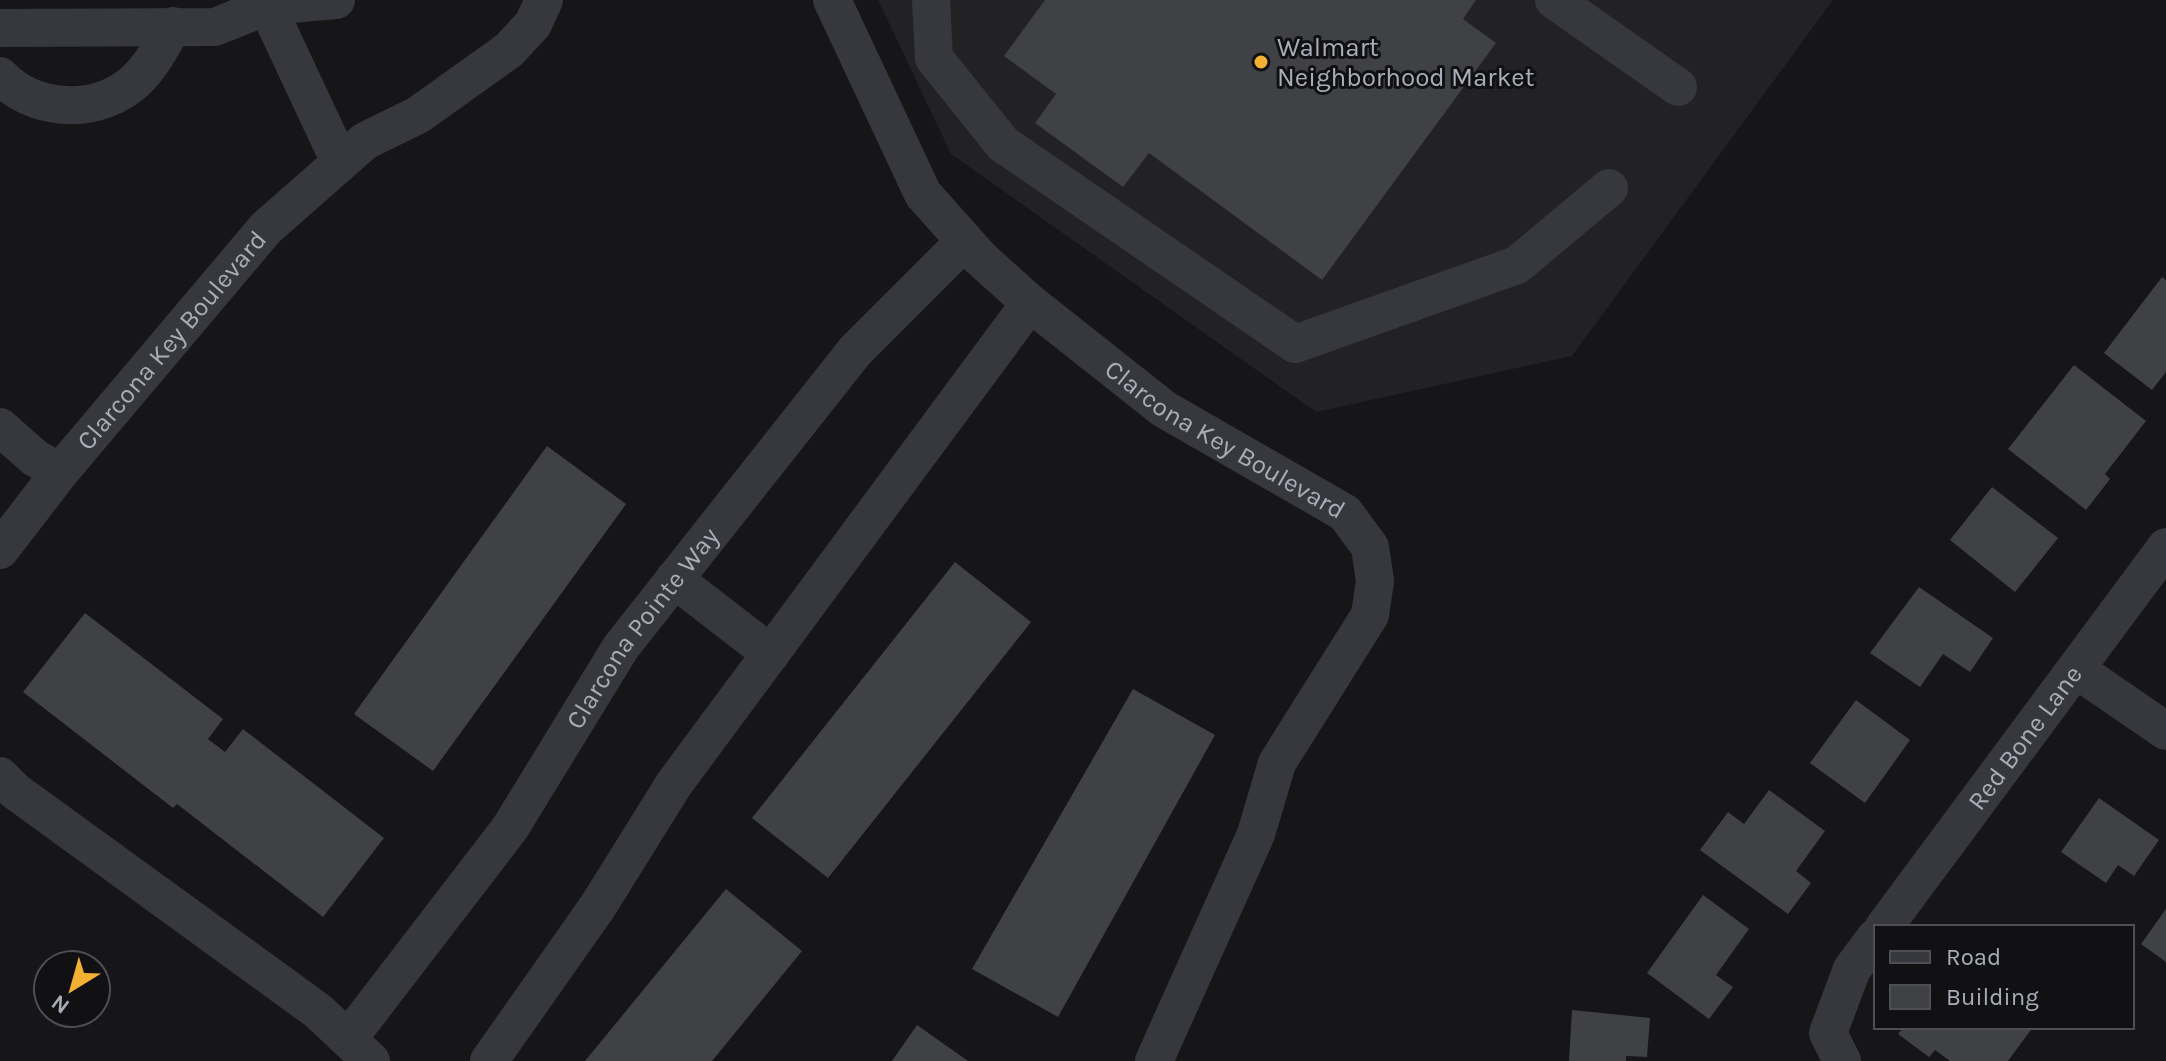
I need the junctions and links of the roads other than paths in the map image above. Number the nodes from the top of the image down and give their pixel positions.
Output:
1 (336, 0) edge
2 (544, 0) edge
3 (832, 0) edge
4 (931, 0) edge
5 (1554, 0) edge
6 (258, 3) edge
7 (173, 26) junction
8 (0, 28) edge
9 (0, 76) edge
10 (1678, 87) dead end
11 (340, 162) junction
12 (1609, 188) dead end
13 (965, 241) junction
14 (1030, 303) junction
15 (0, 427) edge
16 (60, 472) junction
17 (2166, 547) edge
18 (0, 550) edge
19 (674, 579) junction
20 (771, 654) junction
21 (2077, 670) junction
22 (2166, 731) edge
23 (0, 776) edge
24 (1886, 925) edge
25 (1874, 940) edge
26 (359, 1050) edge
27 (489, 1061) edge
28 (1154, 1061) edge
29 (1842, 1061) edge

1 - 6 street
2 - 11 street, Clarcona Key Boulevard
3 - 13 street, Clarcona Key Boulevard
4 - 12 street
5 - 10 street
6 - 7 street
6 - 11 street
7 - 8 street
7 - 9 street
11 - 16 street, Clarcona Key Boulevard
13 - 14 street, Clarcona Key Boulevard
13 - 19 street, Clarcona Pointe Way
14 - 20 street
14 - 28 street, Clarcona Key Boulevard
15 - 16 street, Clarcona Key Boulevard
16 - 18 street
17 - 21 street, Red Bone Lane
19 - 20 street
19 - 26 street, Clarcona Pointe Way
20 - 27 street
21 - 22 street
21 - 24 street, Red Bone Lane
23 - 26 street
25 - 29 street

